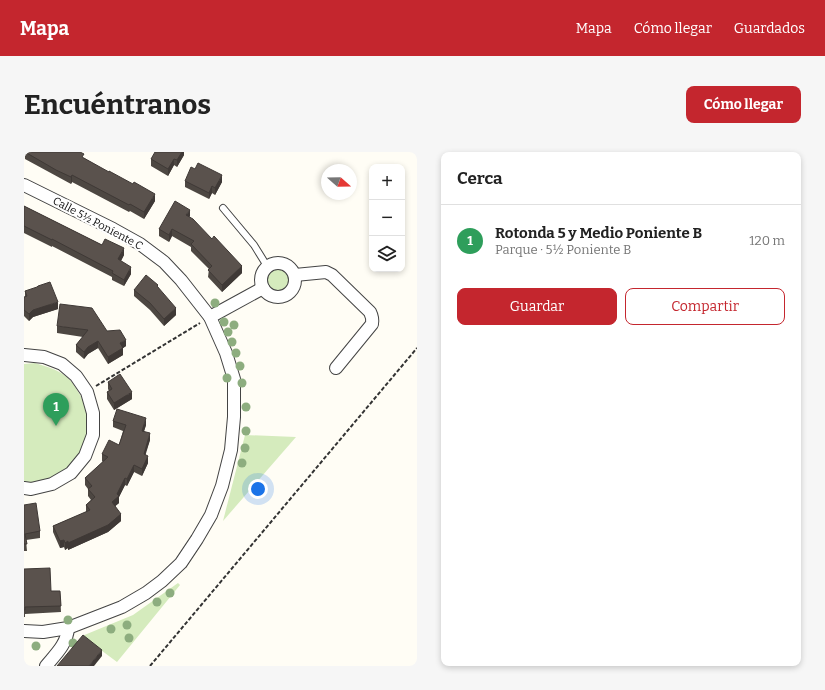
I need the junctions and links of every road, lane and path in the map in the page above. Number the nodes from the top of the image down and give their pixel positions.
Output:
1 (24, 185) edge
2 (223, 208) dead end
3 (267, 266) junction
4 (295, 275) junction
5 (263, 288) junction
6 (210, 317) junction
7 (417, 348) edge
8 (24, 355) edge
9 (336, 368) dead end
10 (87, 392) junction
11 (24, 488) edge
12 (68, 628) junction
13 (24, 631) edge
14 (46, 666) edge
15 (150, 666) edge

1 - 6 street, Calle 5½ Poniente C
2 - 3 lane
3 - 4 street
3 - 5 street
4 - 5 street
4 - 9 street
5 - 6 street
6 - 10 path
6 - 12 street, Calle 5½ Poniente C
7 - 15 path
8 - 10 street
10 - 11 street
12 - 13 street, Calle 5½ Poniente C
12 - 14 street

